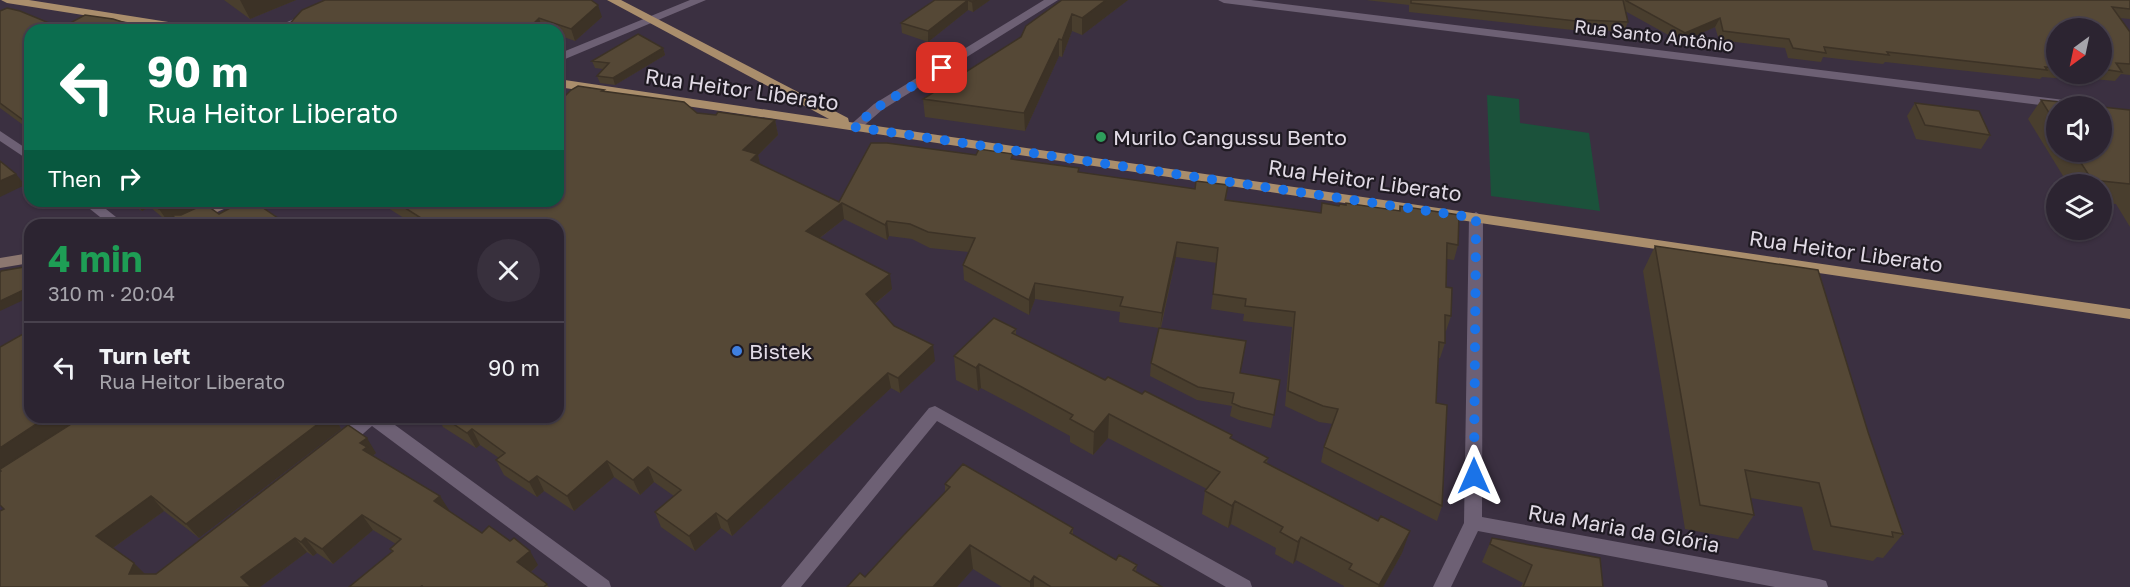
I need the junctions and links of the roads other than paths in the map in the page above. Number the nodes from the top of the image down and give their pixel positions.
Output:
1 (7, 0) edge
2 (347, 0) edge
3 (613, 0) edge
4 (700, 0) edge
5 (1052, 0) edge
6 (1224, 0) edge
7 (652, 21) junction
8 (161, 24) edge
9 (289, 24) edge
10 (564, 56) edge
11 (564, 84) edge
12 (2046, 102) edge
13 (854, 127) junction
14 (0, 135) edge
15 (24, 153) edge
16 (95, 207) edge
17 (216, 207) edge
18 (1476, 218) junction
19 (111, 219) edge
20 (190, 219) edge
21 (24, 259) edge
22 (0, 263) edge
23 (2130, 314) edge
24 (364, 423) edge
25 (380, 423) edge
26 (327, 452) edge
27 (1473, 523) junction
28 (596, 585) edge
29 (790, 587) edge
30 (1243, 587) edge
31 (1442, 587) edge
32 (1819, 587) edge

1 - 8 main road
2 - 9 street
3 - 7 main road
4 - 7 street
5 - 13 street
6 - 12 street, Rua Santo Antônio
7 - 10 street
7 - 13 main road
11 - 13 main road, Rua Heitor Liberato
13 - 18 main road, Rua Heitor Liberato
14 - 15 street
16 - 19 street
17 - 20 main road
18 - 23 main road, Rua Heitor Liberato
18 - 27 street
21 - 22 main road
24 - 26 street
25 - 28 street
27 - 31 street
27 - 32 street, Rua Maria da Glória
29 - 30 street

